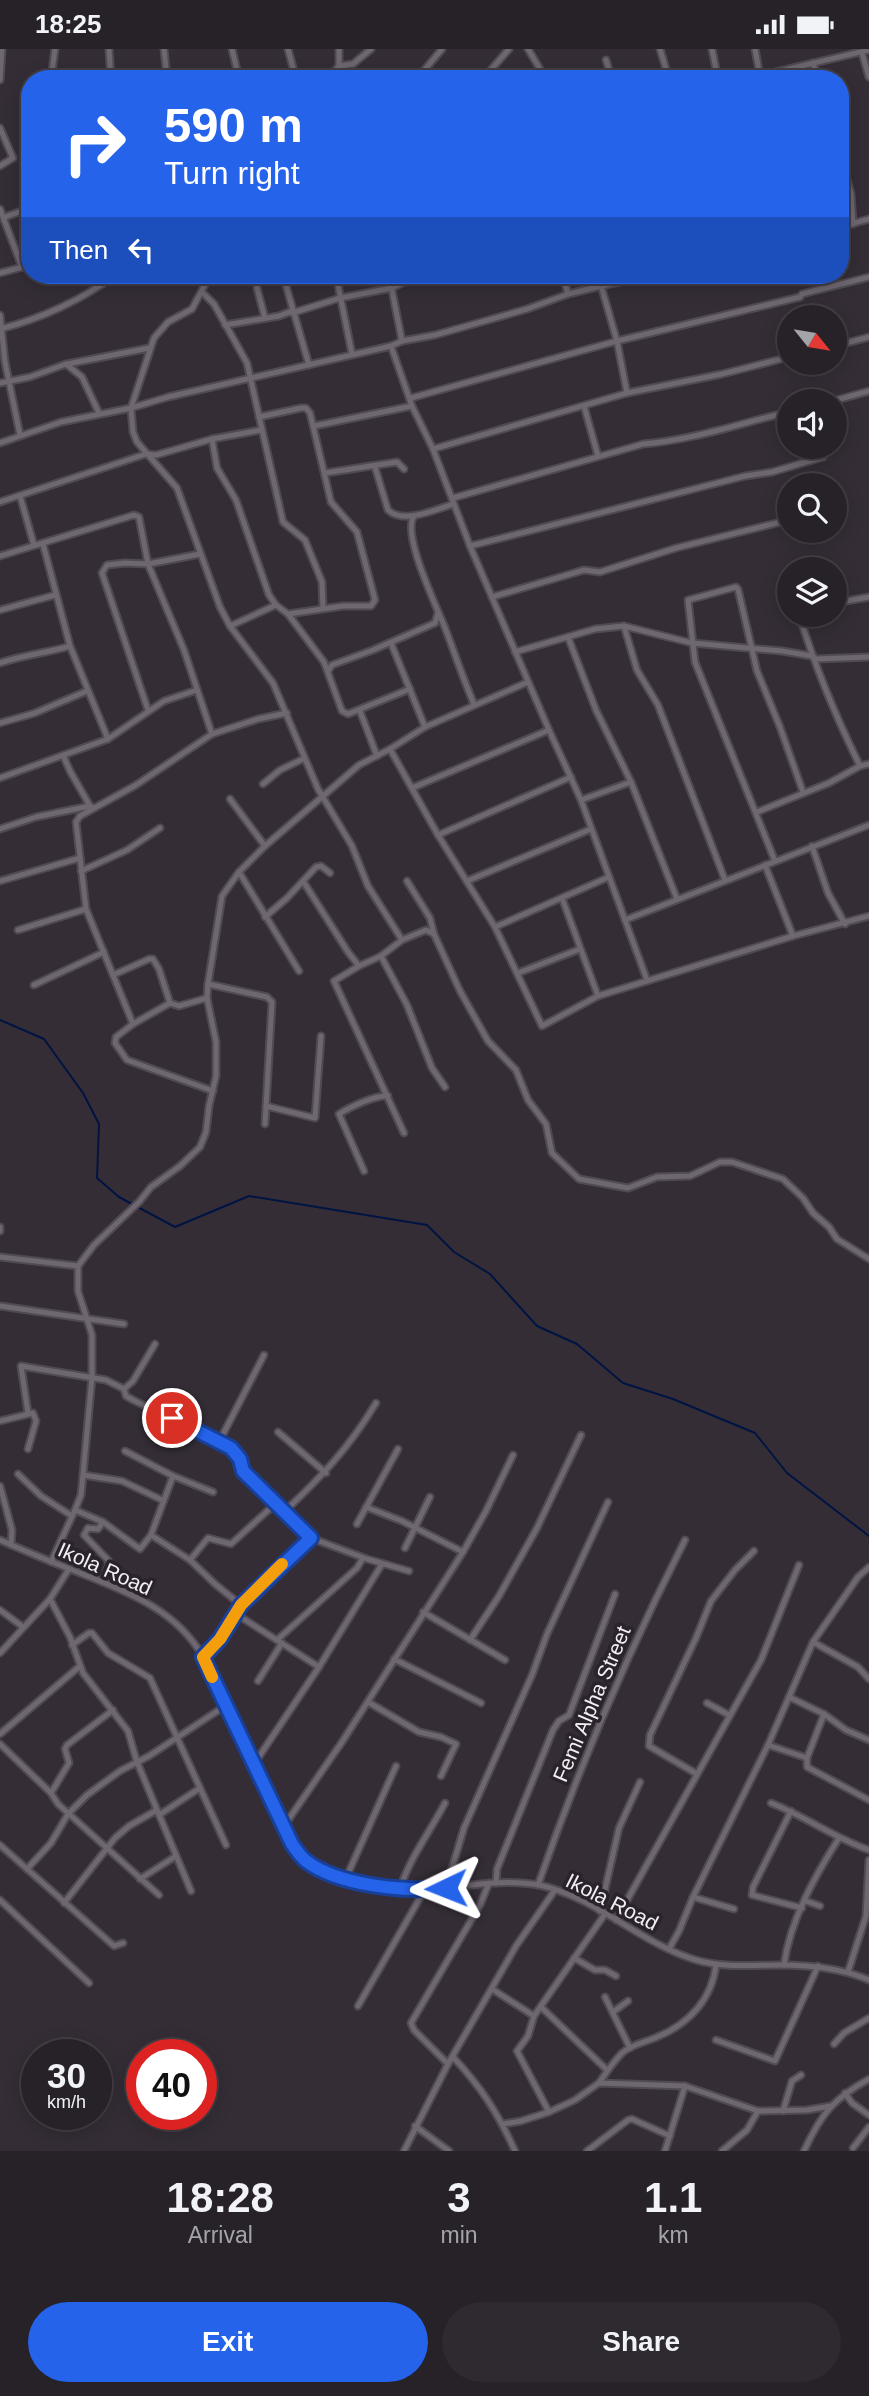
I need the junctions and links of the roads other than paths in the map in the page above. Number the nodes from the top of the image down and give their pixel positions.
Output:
1 (2, 49) edge
2 (55, 49) edge
3 (108, 49) edge
4 (164, 49) edge
5 (232, 49) edge
6 (288, 49) edge
7 (339, 49) edge
8 (371, 49) edge
9 (442, 49) edge
10 (509, 49) edge
11 (528, 49) edge
12 (660, 49) edge
13 (712, 49) edge
14 (755, 49) edge
15 (831, 49) edge
16 (866, 51) edge
17 (833, 58) junction
18 (606, 61) dead end
19 (813, 63) junction
20 (339, 66) junction
21 (52, 70) edge
22 (110, 70) edge
23 (165, 70) edge
24 (237, 70) edge
25 (294, 70) edge
26 (336, 70) edge
27 (426, 70) edge
28 (492, 70) edge
29 (540, 70) edge
30 (609, 70) edge
31 (666, 70) edge
32 (716, 70) edge
33 (760, 70) edge
34 (787, 70) edge
35 (815, 70) edge
36 (869, 77) edge
37 (0, 80) edge
38 (0, 128) edge
39 (0, 166) edge
40 (849, 190) edge
41 (0, 210) edge
42 (21, 211) edge
43 (5, 217) junction
44 (869, 219) edge
45 (853, 224) junction
46 (849, 225) edge
47 (21, 264) edge
48 (21, 267) edge
49 (0, 273) edge
50 (869, 277) edge
51 (849, 282) edge
52 (104, 284) edge
53 (206, 284) edge
54 (285, 284) edge
55 (338, 284) edge
56 (391, 284) edge
57 (400, 284) edge
58 (565, 284) edge
59 (610, 284) edge
60 (841, 284) edge
61 (602, 286) junction
62 (257, 288) dead end
63 (392, 288) junction
64 (202, 292) junction
65 (568, 294) junction
66 (340, 298) junction
67 (293, 314) junction
68 (0, 315) edge
69 (265, 318) junction
70 (225, 325) junction
71 (1, 329) edge
72 (869, 337) edge
73 (402, 341) junction
74 (617, 341) junction
75 (847, 343) edge
76 (391, 346) junction
77 (149, 348) junction
78 (352, 354) junction
79 (86, 359) junction
80 (777, 360) edge
81 (66, 364) junction
82 (309, 365) junction
83 (78, 372) junction
84 (250, 379) junction
85 (9, 382) junction
86 (0, 383) edge
87 (869, 391) edge
88 (627, 393) junction
89 (847, 397) edge
90 (411, 398) junction
91 (584, 406) junction
92 (412, 407) junction
93 (131, 408) junction
94 (99, 413) junction
95 (777, 415) edge
96 (259, 417) junction
97 (314, 426) junction
98 (261, 430) junction
99 (20, 435) junction
100 (212, 439) junction
101 (0, 443) edge
102 (433, 449) junction
103 (146, 454) junction
104 (598, 456) junction
105 (816, 459) edge
106 (375, 467) junction
107 (404, 469) dead end
108 (325, 473) junction
109 (20, 496) junction
110 (453, 501) junction
111 (0, 502) edge
112 (414, 516) junction
113 (777, 523) edge
114 (43, 544) junction
115 (34, 545) junction
116 (470, 547) junction
117 (201, 554) junction
118 (0, 556) edge
119 (148, 564) junction
120 (55, 595) junction
121 (492, 597) junction
122 (869, 597) edge
123 (847, 601) edge
124 (276, 605) junction
125 (323, 608) junction
126 (0, 610) edge
127 (438, 613) junction
128 (288, 614) junction
129 (435, 623) junction
130 (443, 624) junction
131 (230, 626) junction
132 (624, 626) junction
133 (803, 627) edge
134 (569, 637) junction
135 (391, 643) junction
136 (692, 643) junction
137 (70, 646) junction
138 (751, 648) junction
139 (515, 652) junction
140 (812, 656) junction
141 (869, 657) edge
142 (324, 662) junction
143 (0, 663) edge
144 (332, 665) junction
145 (327, 672) junction
146 (528, 682) junction
147 (410, 689) junction
148 (197, 690) junction
149 (87, 691) junction
150 (474, 704) junction
151 (148, 710) junction
152 (360, 711) junction
153 (287, 713) junction
154 (0, 723) edge
155 (425, 727) junction
156 (549, 730) junction
157 (212, 734) junction
158 (108, 739) junction
159 (390, 749) junction
160 (64, 755) junction
161 (377, 755) junction
162 (303, 759) junction
163 (869, 764) edge
164 (860, 766) junction
165 (571, 777) junction
166 (0, 778) edge
167 (631, 782) junction
168 (263, 784) dead end
169 (412, 788) junction
170 (803, 792) junction
171 (320, 798) junction
172 (230, 799) dead end
173 (581, 800) junction
174 (92, 807) junction
175 (757, 812) junction
176 (869, 825) edge
177 (160, 828) dead end
178 (0, 829) edge
179 (592, 829) junction
180 (438, 835) junction
181 (265, 846) junction
182 (812, 846) junction
183 (80, 857) junction
184 (775, 861) junction
185 (765, 865) junction
186 (81, 871) junction
187 (239, 872) junction
188 (330, 873) dead end
189 (609, 877) junction
190 (725, 880) junction
191 (0, 881) edge
192 (303, 881) junction
193 (407, 881) dead end
194 (467, 881) junction
195 (562, 898) junction
196 (677, 898) junction
197 (86, 909) junction
198 (869, 916) edge
199 (265, 917) junction
200 (625, 920) junction
201 (845, 924) junction
202 (495, 927) junction
203 (18, 930) dead end
204 (435, 934) junction
205 (791, 937) junction
206 (402, 940) junction
207 (580, 949) junction
208 (104, 951) junction
209 (381, 956) junction
210 (359, 965) junction
211 (299, 971) dead end
212 (518, 973) junction
213 (113, 975) junction
214 (648, 980) junction
215 (208, 984) junction
216 (34, 985) dead end
217 (598, 996) junction
218 (207, 998) junction
219 (170, 1003) junction
220 (133, 1024) junction
221 (321, 1036) dead end
222 (445, 1087) dead end
223 (213, 1091) junction
224 (388, 1096) junction
225 (266, 1106) junction
226 (265, 1124) dead end
227 (404, 1133) dead end
228 (364, 1171) dead end
229 (0, 1257) edge
230 (869, 1259) edge
231 (78, 1266) junction
232 (0, 1306) edge
233 (88, 1320) junction
234 (124, 1324) dead end
235 (155, 1344) dead end
236 (264, 1355) dead end
237 (92, 1377) junction
238 (124, 1388) junction
239 (376, 1403) dead end
240 (28, 1413) junction
241 (0, 1421) edge
242 (278, 1432) dead end
243 (581, 1435) dead end
244 (219, 1441) junction
245 (28, 1449) dead end
246 (398, 1449) dead end
247 (124, 1451) dead end
248 (513, 1455) dead end
249 (326, 1472) junction
250 (18, 1474) dead end
251 (83, 1475) junction
252 (173, 1476) junction
253 (0, 1486) edge
254 (213, 1492) dead end
255 (430, 1497) dead end
256 (163, 1500) junction
257 (608, 1502) dead end
258 (275, 1504) junction
259 (366, 1507) junction
260 (284, 1512) junction
261 (74, 1513) junction
262 (103, 1522) junction
263 (358, 1524) dead end
264 (414, 1528) junction
265 (151, 1535) junction
266 (311, 1538) junction
267 (0, 1540) edge
268 (685, 1540) dead end
269 (11, 1545) junction
270 (405, 1548) dead end
271 (754, 1551) dead end
272 (463, 1552) junction
273 (363, 1558) junction
274 (190, 1560) junction
275 (51, 1562) junction
276 (382, 1564) junction
277 (799, 1565) dead end
278 (869, 1567) edge
279 (69, 1569) junction
280 (409, 1571) dead end
281 (102, 1582) junction
282 (615, 1594) dead end
283 (50, 1599) junction
284 (241, 1605) junction
285 (0, 1610) edge
286 (423, 1612) junction
287 (236, 1614) junction
288 (23, 1627) junction
289 (470, 1640) junction
290 (280, 1642) junction
291 (813, 1642) junction
292 (72, 1645) junction
293 (0, 1653) edge
294 (203, 1657) junction
295 (394, 1659) junction
296 (505, 1660) dead end
297 (80, 1666) junction
298 (319, 1667) junction
299 (869, 1679) edge
300 (258, 1681) dead end
301 (789, 1697) junction
302 (368, 1702) junction
303 (481, 1703) dead end
304 (707, 1703) dead end
305 (225, 1706) junction
306 (113, 1710) junction
307 (824, 1714) junction
308 (729, 1715) junction
309 (869, 1728) edge
310 (0, 1734) edge
311 (175, 1737) junction
312 (867, 1738) edge
313 (768, 1745) junction
314 (1, 1746) edge
315 (807, 1758) junction
316 (137, 1762) junction
317 (254, 1764) junction
318 (396, 1766) dead end
319 (697, 1774) junction
320 (441, 1776) dead end
321 (640, 1782) dead end
322 (200, 1788) junction
323 (51, 1793) junction
324 (869, 1800) edge
325 (445, 1803) dead end
326 (771, 1803) dead end
327 (791, 1811) junction
328 (158, 1813) junction
329 (68, 1814) junction
330 (284, 1826) junction
331 (839, 1838) junction
332 (0, 1845) edge
333 (226, 1845) dead end
334 (106, 1850) junction
335 (869, 1850) edge
336 (176, 1856) junction
337 (869, 1860) edge
338 (27, 1869) junction
339 (346, 1878) junction
340 (140, 1879) junction
341 (489, 1883) junction
342 (496, 1883) junction
343 (538, 1885) junction
344 (446, 1888) junction
345 (400, 1889) junction
346 (191, 1891) dead end
347 (424, 1891) junction
348 (555, 1891) junction
349 (159, 1895) dead end
350 (693, 1897) junction
351 (0, 1900) edge
352 (64, 1903) junction
353 (804, 1905) junction
354 (820, 1906) dead end
355 (734, 1909) dead end
356 (602, 1912) junction
357 (868, 1915) edge
358 (616, 1920) junction
359 (123, 1943) dead end
360 (668, 1949) junction
361 (574, 1958) junction
362 (716, 1965) junction
363 (784, 1965) junction
364 (818, 1966) junction
365 (848, 1972) junction
366 (616, 1976) dead end
367 (869, 1980) edge
368 (89, 1983) dead end
369 (492, 1989) junction
370 (605, 1997) dead end
371 (628, 2001) dead end
372 (358, 2007) dead end
373 (541, 2007) junction
374 (613, 2012) junction
375 (534, 2016) junction
376 (869, 2018) edge
377 (716, 2040) dead end
378 (834, 2044) dead end
379 (630, 2048) junction
380 (453, 2057) junction
381 (448, 2064) junction
382 (607, 2070) junction
383 (801, 2075) dead end
384 (869, 2079) edge
385 (599, 2083) junction
386 (685, 2086) junction
387 (845, 2093) junction
388 (831, 2106) junction
389 (758, 2111) junction
390 (783, 2111) junction
391 (549, 2112) junction
392 (869, 2115) edge
393 (503, 2124) junction
394 (415, 2126) junction
395 (869, 2127) edge
396 (670, 2136) junction
397 (853, 2148) dead end
398 (404, 2151) edge
399 (449, 2151) edge
400 (515, 2151) edge
401 (587, 2151) edge
402 (665, 2151) edge
403 (722, 2151) edge
404 (804, 2151) edge

1 - 37 street
2 - 21 street
3 - 22 street
4 - 23 street
5 - 24 street
6 - 25 street
7 - 20 street
8 - 20 street
9 - 27 street
10 - 28 street
11 - 29 street
12 - 31 street
13 - 32 street
14 - 33 street
15 - 17 street
16 - 17 street
16 - 36 street
17 - 19 street
18 - 30 street
19 - 34 street
19 - 35 street
20 - 26 street
38 - 39 street
40 - 45 street
41 - 43 street
42 - 43 street
43 - 47 street
44 - 45 street
45 - 46 street
48 - 49 street
50 - 51 street
52 - 71 street
53 - 64 street
54 - 67 street
55 - 66 street
56 - 63 street
57 - 63 street
58 - 65 street
59 - 61 street
60 - 74 street
61 - 65 street
61 - 74 street
62 - 69 street
63 - 66 street
63 - 73 street
64 - 70 street
64 - 77 street
65 - 73 street
66 - 67 street
66 - 78 street
67 - 69 street
67 - 82 street
68 - 71 street
69 - 70 street
70 - 84 street
71 - 85 street
72 - 75 street
73 - 76 street
74 - 88 street
74 - 90 street
76 - 78 street
76 - 90 street
77 - 79 street
77 - 93 street
78 - 82 street
79 - 81 street
79 - 83 street
80 - 88 street
81 - 83 street
81 - 85 street
82 - 84 street
83 - 94 street
84 - 93 street
84 - 96 street
85 - 86 street
85 - 99 street
87 - 89 street
88 - 91 street
90 - 92 street
91 - 102 street
91 - 104 street
92 - 97 street
92 - 102 street
93 - 94 street
93 - 103 street
94 - 99 street
95 - 104 street
96 - 97 street
96 - 98 street
97 - 108 street
98 - 100 street
98 - 125 street
99 - 101 street
100 - 103 street
100 - 124 street
102 - 110 street
103 - 109 street
103 - 117 street
104 - 110 street
105 - 116 street
106 - 107 street
106 - 108 street
106 - 112 street
108 - 125 street
109 - 111 street
109 - 115 street
110 - 112 street
110 - 116 street
112 - 127 street
113 - 121 street
114 - 115 street
114 - 119 street
114 - 120 street
115 - 118 street
116 - 121 street
117 - 119 street
117 - 131 street
119 - 148 street
119 - 151 street
120 - 126 street
120 - 137 street
121 - 139 street
122 - 123 street
124 - 128 street
124 - 131 street
125 - 128 street
127 - 129 street
127 - 130 street
128 - 142 street
129 - 130 street
129 - 135 street
130 - 150 street
131 - 153 street
132 - 134 street
132 - 136 street
132 - 190 street
133 - 140 street
134 - 139 street
134 - 167 street
135 - 144 street
135 - 147 street
136 - 138 street
136 - 138 street
136 - 175 street
137 - 143 street
137 - 149 street
138 - 140 street
138 - 170 street
139 - 146 street
140 - 141 street
140 - 164 street
142 - 144 street
142 - 145 street
144 - 145 street
145 - 152 street
146 - 150 street
146 - 156 street
147 - 152 street
147 - 155 street
148 - 151 street
148 - 157 street
149 - 154 street
149 - 158 street
150 - 155 street
151 - 158 street
152 - 161 street
153 - 157 street
153 - 162 street
155 - 159 street
156 - 165 street
156 - 169 street
157 - 174 street
158 - 160 street
159 - 161 street
159 - 169 street
160 - 166 street
160 - 174 street
161 - 171 street
162 - 168 street
162 - 171 street
163 - 164 street
164 - 170 street
165 - 173 street
165 - 180 street
167 - 173 street
167 - 196 street
169 - 180 street
170 - 175 street
171 - 181 street
171 - 206 street
172 - 181 street
173 - 179 street
174 - 178 street
174 - 183 street
175 - 184 street
176 - 182 street
177 - 186 street
179 - 189 street
179 - 194 street
180 - 194 street
181 - 187 street
182 - 184 street
182 - 201 street
183 - 186 street
183 - 191 street
184 - 185 street
185 - 190 street
185 - 205 street
186 - 197 street
187 - 199 street
187 - 215 street
188 - 192 street
189 - 195 street
189 - 200 street
190 - 196 street
192 - 199 street
192 - 210 street
193 - 204 street
194 - 202 street
195 - 202 street
195 - 207 street
196 - 200 street
197 - 203 street
197 - 208 street
198 - 201 street
199 - 211 street
200 - 214 street
201 - 205 street
202 - 212 street
204 - 206 street
204 - 230 street
205 - 214 street
206 - 209 street
207 - 212 street
207 - 217 street
208 - 213 street
208 - 216 street
209 - 210 street
209 - 222 street
210 - 224 street
212 - 217 street
213 - 219 street
213 - 220 street
214 - 217 street
215 - 218 street
215 - 225 street
218 - 219 street
218 - 223 street
219 - 220 street
220 - 223 street
221 - 225 street
223 - 231 street
224 - 227 street
224 - 228 street
225 - 226 street
229 - 231 street
231 - 233 street
232 - 233 street
233 - 234 street
233 - 237 street
235 - 238 street
236 - 244 street
237 - 238 street
237 - 240 street
237 - 251 street
238 - 244 street
239 - 249 street
240 - 241 street
240 - 245 street
242 - 249 street
243 - 289 street
244 - 258 street
246 - 259 street
247 - 252 street
248 - 272 street
249 - 260 street
250 - 261 street
251 - 256 street
251 - 261 street
252 - 254 street
252 - 256 street
253 - 269 street
255 - 264 street
256 - 265 street
257 - 344 street
258 - 260 street
258 - 274 street
259 - 263 street
259 - 264 street
260 - 266 street
261 - 262 street
261 - 275 street
262 - 265 street
262 - 281 street
264 - 270 street
264 - 272 street
265 - 274 street
266 - 273 street
266 - 284 street
267 - 269 street, Ikola Road
268 - 343 street, Femi Alpha Street
269 - 275 street, Ikola Road
271 - 319 street
272 - 286 street
273 - 276 street
273 - 290 street
274 - 284 street
275 - 279 street, Ikola Road
276 - 280 street
276 - 298 street
277 - 308 street
278 - 291 street
279 - 281 street, Ikola Road
279 - 283 street
281 - 294 street, Ikola Road
282 - 342 street
283 - 288 street
283 - 292 street
284 - 287 street
285 - 288 street
286 - 289 street
286 - 295 street
287 - 290 street
287 - 294 street
288 - 293 street
289 - 296 street
290 - 298 street
290 - 300 street
291 - 299 street
291 - 301 street
292 - 297 street
292 - 311 street
294 - 305 street, Ikola Road
295 - 302 street
295 - 303 street
297 - 306 street
297 - 310 street
298 - 317 street
301 - 307 street
301 - 313 street
302 - 320 street
302 - 330 street
304 - 308 street
305 - 311 street
305 - 317 street, Ikola Road
306 - 316 street
306 - 323 street
307 - 312 street
307 - 315 street
308 - 319 street
309 - 312 street
311 - 316 street
311 - 322 street
313 - 315 street
313 - 350 street
314 - 323 street
315 - 324 street
316 - 328 street
316 - 329 street
317 - 330 street, Ikola Road
318 - 339 street
319 - 358 street
321 - 356 street
322 - 328 street
322 - 333 street
323 - 329 street
325 - 345 street
326 - 327 street
327 - 331 street
327 - 353 street
328 - 334 street
328 - 336 street
329 - 334 street
329 - 338 street
330 - 339 street, Ikola Road
331 - 335 street
331 - 353 street
332 - 338 street
334 - 340 street
334 - 352 street
336 - 340 street
336 - 346 street
337 - 357 street
338 - 352 street
339 - 345 street, Ikola Road
340 - 349 street
341 - 342 street, Ikola Road
341 - 344 street, Ikola Road
341 - 381 street
342 - 343 street, Ikola Road
343 - 348 street, Ikola Road
344 - 347 street, Ikola Road
345 - 347 street, Ikola Road
347 - 372 street
348 - 356 street, Ikola Road
348 - 369 street
350 - 355 street
350 - 360 street
351 - 368 street
352 - 359 street
353 - 354 street
353 - 363 street
356 - 358 street, Ikola Road
356 - 361 street
357 - 365 street
358 - 360 street, Ikola Road
360 - 362 street, Ikola Road
361 - 366 street
361 - 373 street
362 - 363 street, Ikola Road
362 - 379 street
363 - 364 street, Ikola Road
364 - 365 street, Ikola Road
364 - 377 street
365 - 367 street, Ikola Road
369 - 375 street
369 - 380 street
370 - 374 street
371 - 374 street
373 - 375 street
373 - 382 street
374 - 379 street
375 - 391 street
376 - 378 street
379 - 382 street
380 - 381 street
380 - 393 street
381 - 394 street
382 - 385 street
383 - 390 street
384 - 387 street
385 - 386 street
385 - 391 street
386 - 389 street
386 - 396 street
387 - 388 street
387 - 392 street
388 - 390 street
388 - 404 street
389 - 390 street
389 - 403 street
391 - 393 street
393 - 400 street
394 - 398 street
394 - 399 street
395 - 397 street
396 - 401 street
396 - 402 street

